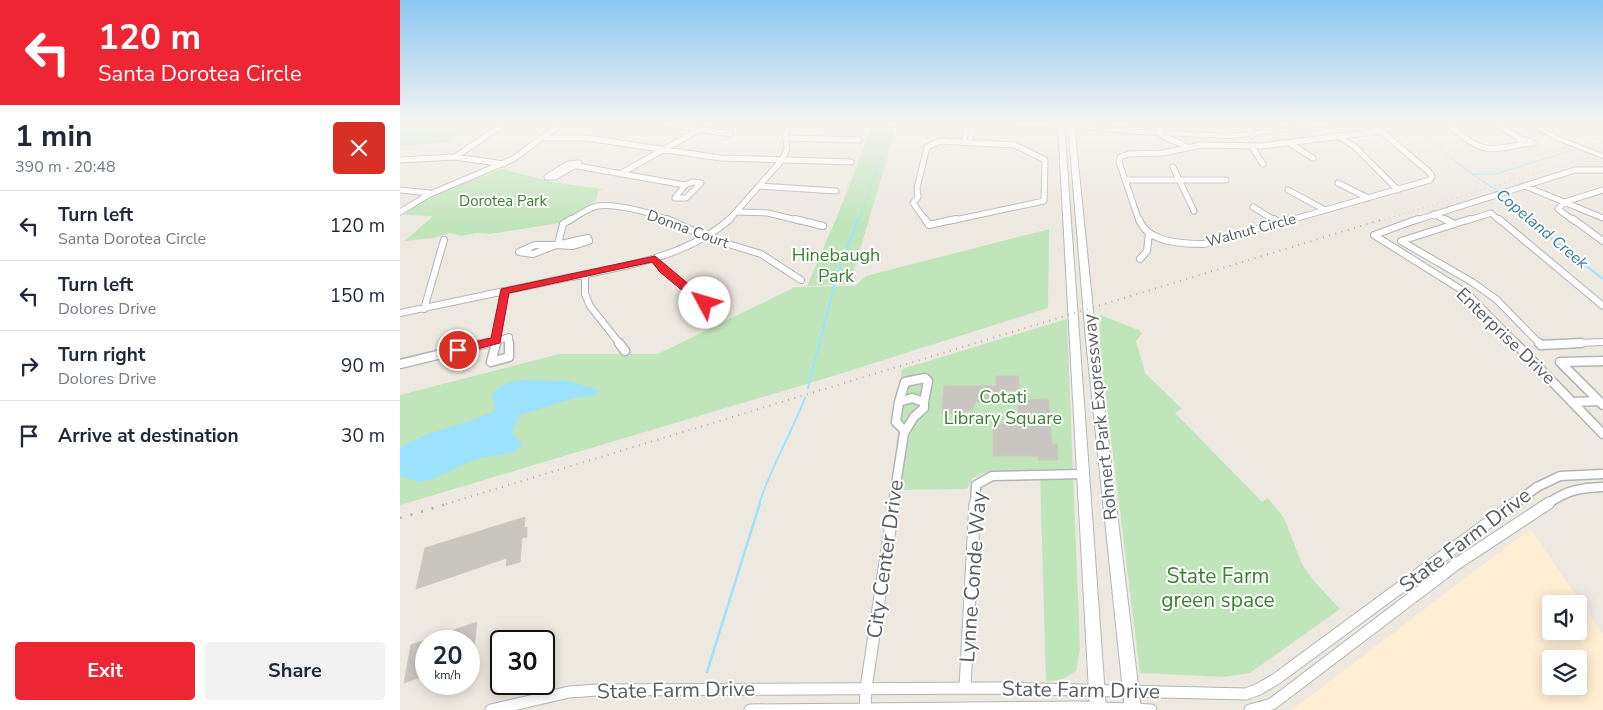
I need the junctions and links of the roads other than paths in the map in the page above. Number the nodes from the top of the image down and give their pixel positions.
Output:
1 (515, 157) edge
2 (651, 157) edge
3 (713, 157) edge
4 (783, 157) edge
5 (925, 157) edge
6 (1039, 157) edge
7 (1067, 157) edge
8 (1069, 157) edge
9 (1120, 157) edge
10 (1259, 157) edge
11 (1365, 157) edge
12 (1411, 157) edge
13 (455, 158) joint
14 (400, 160) edge
15 (782, 160) junction
16 (851, 162) dead end
17 (504, 164) junction
18 (1263, 164) dead end
19 (577, 166) junction
20 (1173, 167) dead end
21 (1603, 170) edge
22 (620, 174) junction
23 (1126, 180) junction
24 (1179, 180) junction
25 (1226, 180) dead end
26 (1338, 183) dead end
27 (685, 185) junction
28 (760, 186) junction
29 (1525, 186) junction
30 (400, 190) edge
31 (1288, 190) dead end
32 (1398, 190) junction
33 (836, 191) dead end
34 (1603, 191) edge
35 (430, 193) junction
36 (1368, 198) junction
37 (1565, 202) junction
38 (1253, 207) dead end
39 (1194, 210) dead end
40 (1325, 210) junction
41 (400, 212) edge
42 (738, 212) junction
43 (1434, 214) junction
44 (1603, 218) edge
45 (1280, 223) junction
46 (1453, 223) junction
47 (823, 226) dead end
48 (1149, 233) junction
49 (706, 237) junction
50 (444, 240) dead end
51 (1603, 241) edge
52 (558, 244) junction
53 (655, 258) junction
54 (1140, 259) dead end
55 (585, 274) junction
56 (801, 280) dead end
57 (504, 291) junction
58 (1494, 300) junction
59 (1478, 301) junction
60 (1603, 306) edge
61 (424, 309) junction
62 (400, 313) edge
63 (719, 314) dead end
64 (1603, 342) edge
65 (625, 351) dead end
66 (1603, 361) edge
67 (400, 364) edge
68 (899, 402) junction
69 (924, 402) junction
70 (1572, 402) junction
71 (1601, 403) edge
72 (904, 430) junction
73 (1603, 434) edge
74 (1082, 474) junction
75 (1603, 474) edge
76 (1603, 487) edge
77 (965, 687) junction
78 (866, 688) junction
79 (1096, 688) junction
80 (1130, 690) junction
81 (865, 709) edge
82 (1098, 709) edge
83 (490, 710) edge
84 (750, 710) edge
85 (1133, 710) edge
86 (1151, 710) edge
87 (1250, 710) edge

1 - 17 street
2 - 22 street
3 - 15 street
4 - 15 street
5 - 6 street
7 - 74 main road, Rohnert Park Expressway
8 - 80 main road, Rohnert Park Expressway
9 - 23 street
10 - 18 street
11 - 32 street
12 - 32 street, Walnut Circle
13 - 14 street
13 - 17 street
15 - 16 street
15 - 28 street
17 - 35 street
19 - 19 street
19 - 22 street
20 - 24 street
21 - 29 street
22 - 27 street
23 - 24 street
23 - 48 street
24 - 25 street
24 - 39 street
26 - 36 street
27 - 27 street
28 - 33 street
28 - 42 street
29 - 37 street
29 - 43 street
30 - 35 street
31 - 40 street
32 - 36 street, Walnut Circle
34 - 37 street
35 - 41 street
36 - 40 street, Walnut Circle
37 - 44 street
37 - 51 street
38 - 45 street
40 - 45 street, Walnut Circle
42 - 47 street
42 - 49 street
43 - 46 street
43 - 59 street, Enterprise Drive
45 - 48 street, Walnut Circle
46 - 58 street
46 - 60 street
48 - 54 street
49 - 52 street, Donna Court
49 - 53 street
49 - 56 street, Donna Court
50 - 61 street
52 - 52 street
53 - 55 street
53 - 63 street
55 - 57 street
55 - 65 street
57 - 61 street
57 - 67 street
58 - 59 street
58 - 64 street
59 - 70 street, Enterprise Drive
61 - 62 street
66 - 71 street
68 - 69 street
68 - 69 street, City Center Drive
68 - 72 street, City Center Drive
69 - 72 street, City Center Drive
70 - 71 street
70 - 73 street, Enterprise Drive
72 - 78 street, City Center Drive
74 - 77 street, Lynne Conde Way
74 - 79 main road, Rohnert Park Expressway
75 - 80 street, State Farm Drive
76 - 87 street, State Farm Drive
77 - 78 street, State Farm Drive
77 - 79 street, State Farm Drive
78 - 81 street, City Center Drive
78 - 83 street, State Farm Drive
79 - 80 street, State Farm Drive
79 - 82 main road, Rohnert Park Expressway
80 - 85 main road, Rohnert Park Expressway
81 - 82 street, State Farm Drive
81 - 84 street, State Farm Drive
82 - 85 street, State Farm Drive
85 - 86 street, State Farm Drive

